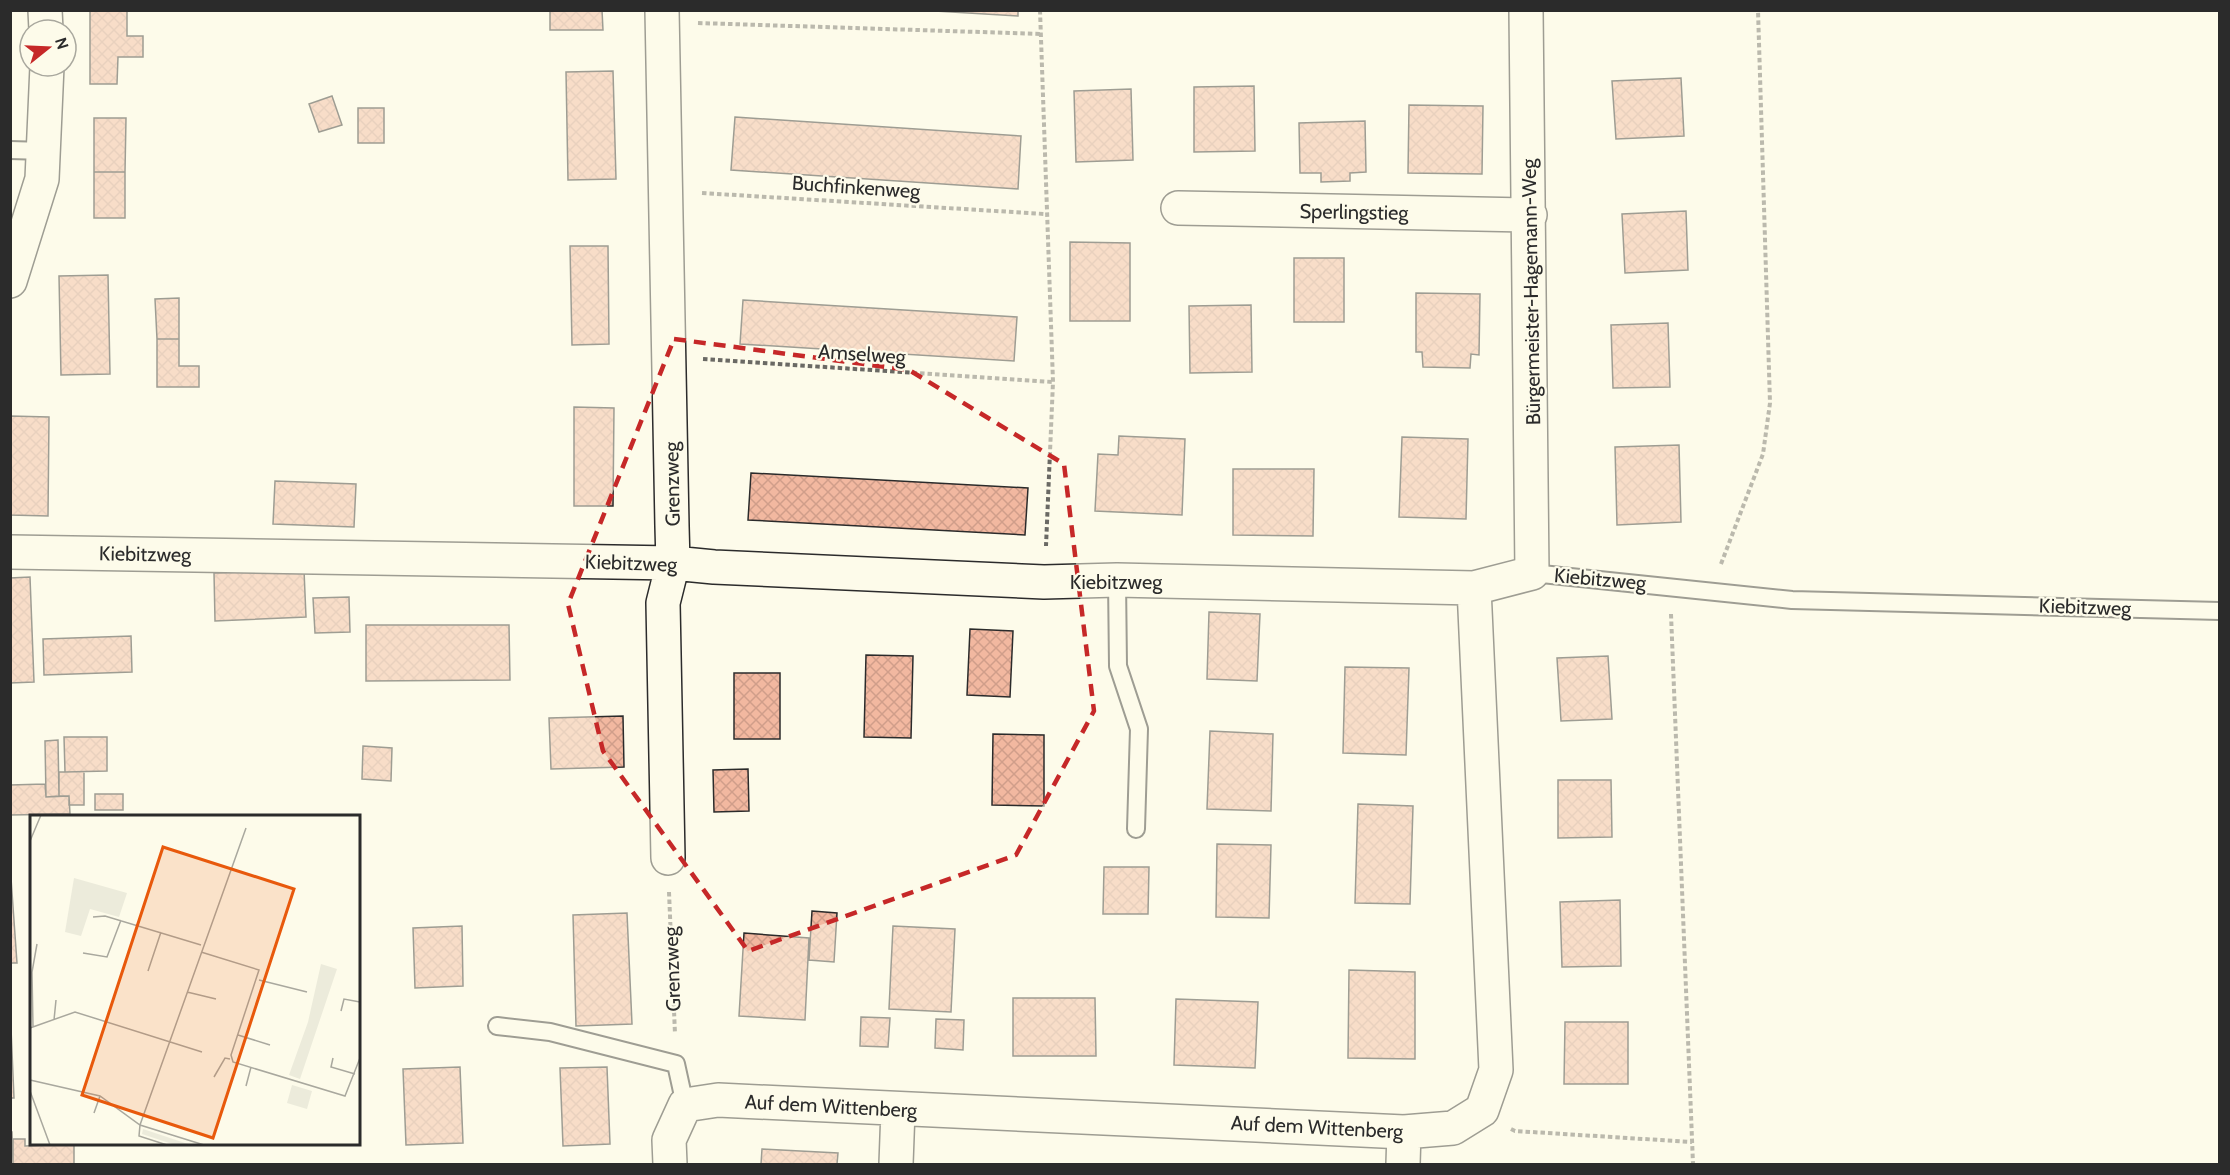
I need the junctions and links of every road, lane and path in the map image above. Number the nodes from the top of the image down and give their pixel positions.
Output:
1 (1040, 10) edge
2 (1526, 10) edge
3 (1758, 10) edge
4 (662, 16) edge
5 (1042, 34) junction
6 (47, 78) edge
7 (10, 150) edge
8 (44, 151) junction
9 (665, 190) junction
10 (1178, 208) dead end
11 (1045, 214) junction
12 (1530, 215) junction
13 (10, 281) edge
14 (669, 356) junction
15 (1053, 382) junction
16 (10, 552) edge
17 (673, 563) junction
18 (1532, 573) junction
19 (1117, 580) junction
20 (1044, 582) junction
21 (1670, 585) junction
22 (1474, 588) junction
23 (1711, 590) junction
24 (2220, 611) edge
25 (1136, 829) dead end
26 (668, 858) joint
27 (497, 1026) dead end
28 (676, 1064) junction
29 (685, 1105) junction
30 (898, 1110) junction
31 (1482, 1110) junction
32 (1404, 1132) junction
33 (1692, 1143) junction
34 (670, 1164) edge
35 (896, 1164) edge
36 (1403, 1164) edge
37 (1693, 1164) edge

1 - 5 path
2 - 12 street, Bürgermeister-Hagemann-Weg
3 - 23 path
4 - 5 path
4 - 9 street, Grenzweg
5 - 11 path
6 - 8 street
7 - 8 lane
8 - 13 street
9 - 11 path, Buchfinkenweg
9 - 14 street, Grenzweg
10 - 12 street, Sperlingstieg
11 - 15 path
12 - 18 street, Bürgermeister-Hagemann-Weg
14 - 15 path, Amselweg
14 - 17 street, Grenzweg
15 - 20 path
16 - 17 street, Kiebitzweg
17 - 20 street, Kiebitzweg
17 - 26 street, Grenzweg
18 - 21 lane, Kiebitzweg
18 - 22 street, Kiebitzweg
19 - 20 street, Kiebitzweg
19 - 22 street, Kiebitzweg
19 - 25 lane
21 - 23 lane, Kiebitzweg
21 - 33 path
22 - 31 street
23 - 24 lane, Kiebitzweg
26 - 28 path, Grenzweg
27 - 28 lane
28 - 29 lane
29 - 30 street, Auf dem Wittenberg
29 - 34 street
30 - 32 street, Auf dem Wittenberg
30 - 35 street
31 - 32 street, Auf dem Wittenberg
31 - 33 path
32 - 36 street
33 - 37 path

